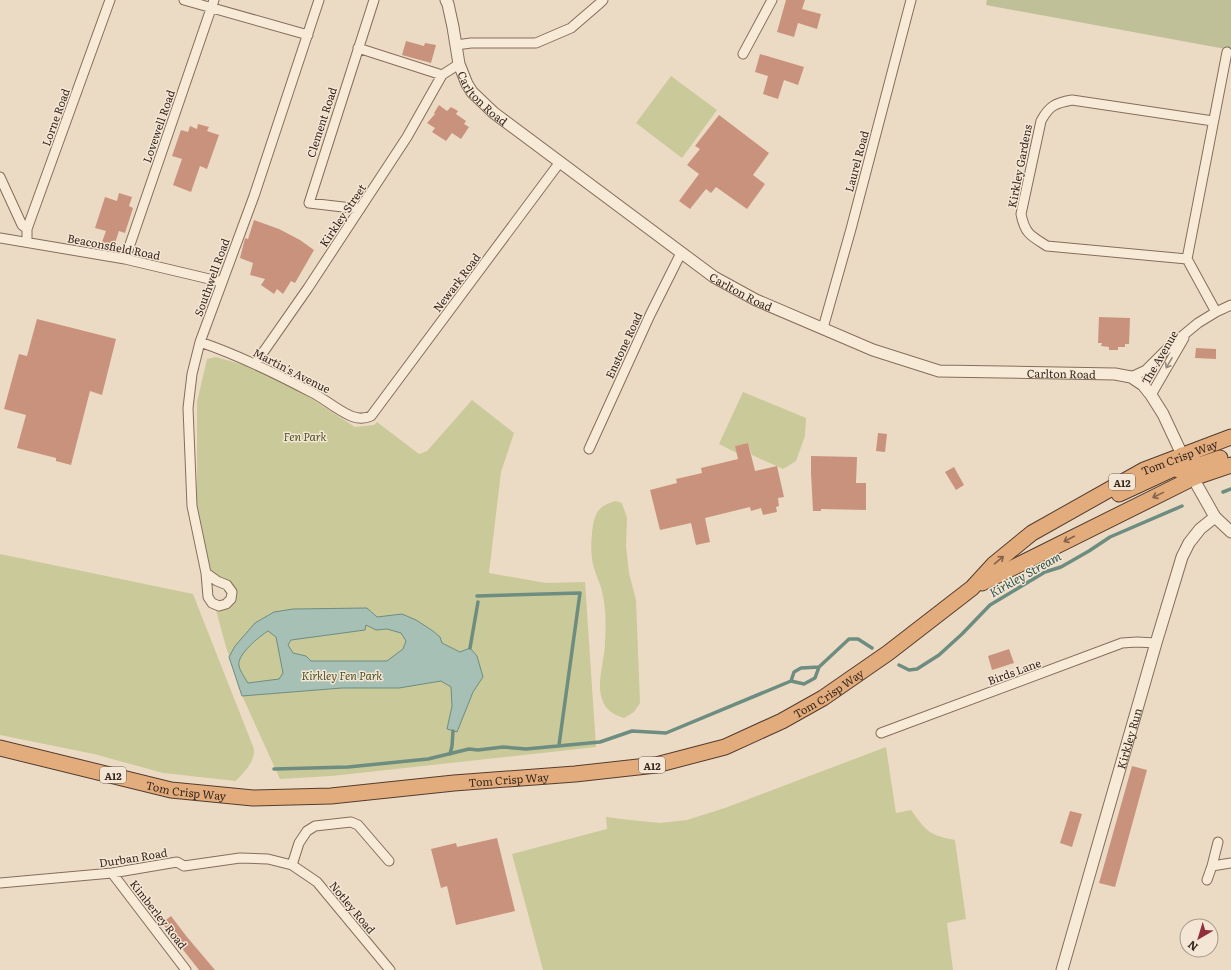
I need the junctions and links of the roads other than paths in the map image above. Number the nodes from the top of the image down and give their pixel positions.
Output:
1 (110, 0) edge
2 (184, 0) edge
3 (319, 0) edge
4 (374, 0) edge
5 (446, 0) edge
6 (603, 0) edge
7 (772, 0) edge
8 (911, 0) edge
9 (212, 4) edge
10 (308, 35) junction
11 (456, 45) junction
12 (358, 48) junction
13 (1227, 52) dead end
14 (743, 54) dead end
15 (459, 64) junction
16 (442, 74) junction
17 (1213, 121) junction
18 (560, 162) junction
19 (0, 177) edge
20 (360, 210) junction
21 (28, 229) junction
22 (0, 238) edge
23 (27, 242) junction
24 (681, 253) junction
25 (125, 259) junction
26 (1187, 259) junction
27 (222, 282) junction
28 (1231, 305) edge
29 (1216, 312) junction
30 (823, 328) junction
31 (1188, 332) junction
32 (200, 342) junction
33 (255, 364) junction
34 (1131, 377) junction
35 (1151, 395) junction
36 (371, 416) joint
37 (1231, 437) edge
38 (589, 449) dead end
39 (1182, 455) junction
40 (1231, 455) edge
41 (1231, 465) edge
42 (1193, 478) junction
43 (1064, 514) junction
44 (1215, 517) junction
45 (1231, 532) edge
46 (206, 573) dead end
47 (972, 588) junction
48 (1156, 643) junction
49 (881, 733) dead end
50 (0, 748) edge
51 (1218, 842) dead end
52 (389, 862) dead end
53 (1231, 863) edge
54 (292, 866) junction
55 (1212, 866) junction
56 (112, 873) junction
57 (1207, 880) dead end
58 (0, 884) edge
59 (186, 970) edge
60 (390, 970) edge
61 (1062, 970) edge

1 - 21 street, Lorne Road
2 - 9 street
3 - 10 street, Southwell Road
4 - 12 street, Clement Road
5 - 11 street, Carlton Road
6 - 11 street
7 - 14 street
8 - 30 street, Laurel Road
9 - 10 street
9 - 25 street, Lovewell Road
10 - 27 street, Southwell Road
11 - 15 street, Carlton Road
12 - 16 street
12 - 20 street, Clement Road
13 - 17 street
15 - 16 street
15 - 18 street, Carlton Road
16 - 20 street, Kirkley Street
17 - 26 street
17 - 26 street, Kirkley Gardens
18 - 24 street, Carlton Road
18 - 36 street, Newark Road
19 - 21 street
20 - 33 street, Kirkley Street
21 - 23 street, Lorne Road
22 - 23 street, Beaconsfield Road
23 - 25 street, Beaconsfield Road
24 - 30 street, Carlton Road
24 - 38 street, Enstone Road
25 - 27 street, Beaconsfield Road
26 - 29 street
27 - 32 street, Southwell Road
28 - 29 street, The Avenue
29 - 31 street, The Avenue
30 - 34 street, Carlton Road
31 - 34 street, The Avenue
31 -> 35 street, The Avenue
32 - 33 street, Martin's Avenue
32 - 46 street, Southwell Road
33 - 36 street, Martin's Avenue
34 - 35 street, Carlton Road
35 - 39 street, Carlton Road
37 - 39 highway, Tom Crisp Way / A12
39 - 40 highway
39 - 42 street, Carlton Road
39 - 43 highway, Tom Crisp Way / A12
41 - 42 highway, Tom Crisp Way / A12
42 - 43 highway
42 - 44 street, Carlton Road
42 -> 47 highway, Tom Crisp Way / A12
47 -> 43 highway, Tom Crisp Way / A12
44 - 45 street, Carlton Road
44 - 48 street, Kirkley Run
47 - 50 highway, Tom Crisp Way / A12
48 - 49 street, Birds Lane
48 - 61 street, Kirkley Run
51 - 55 street
52 - 54 street
53 - 55 street
54 - 56 street, Durban Road
54 - 60 street, Notley Road
55 - 57 street
56 - 58 street, Durban Road
56 - 59 street, Kimberley Road

